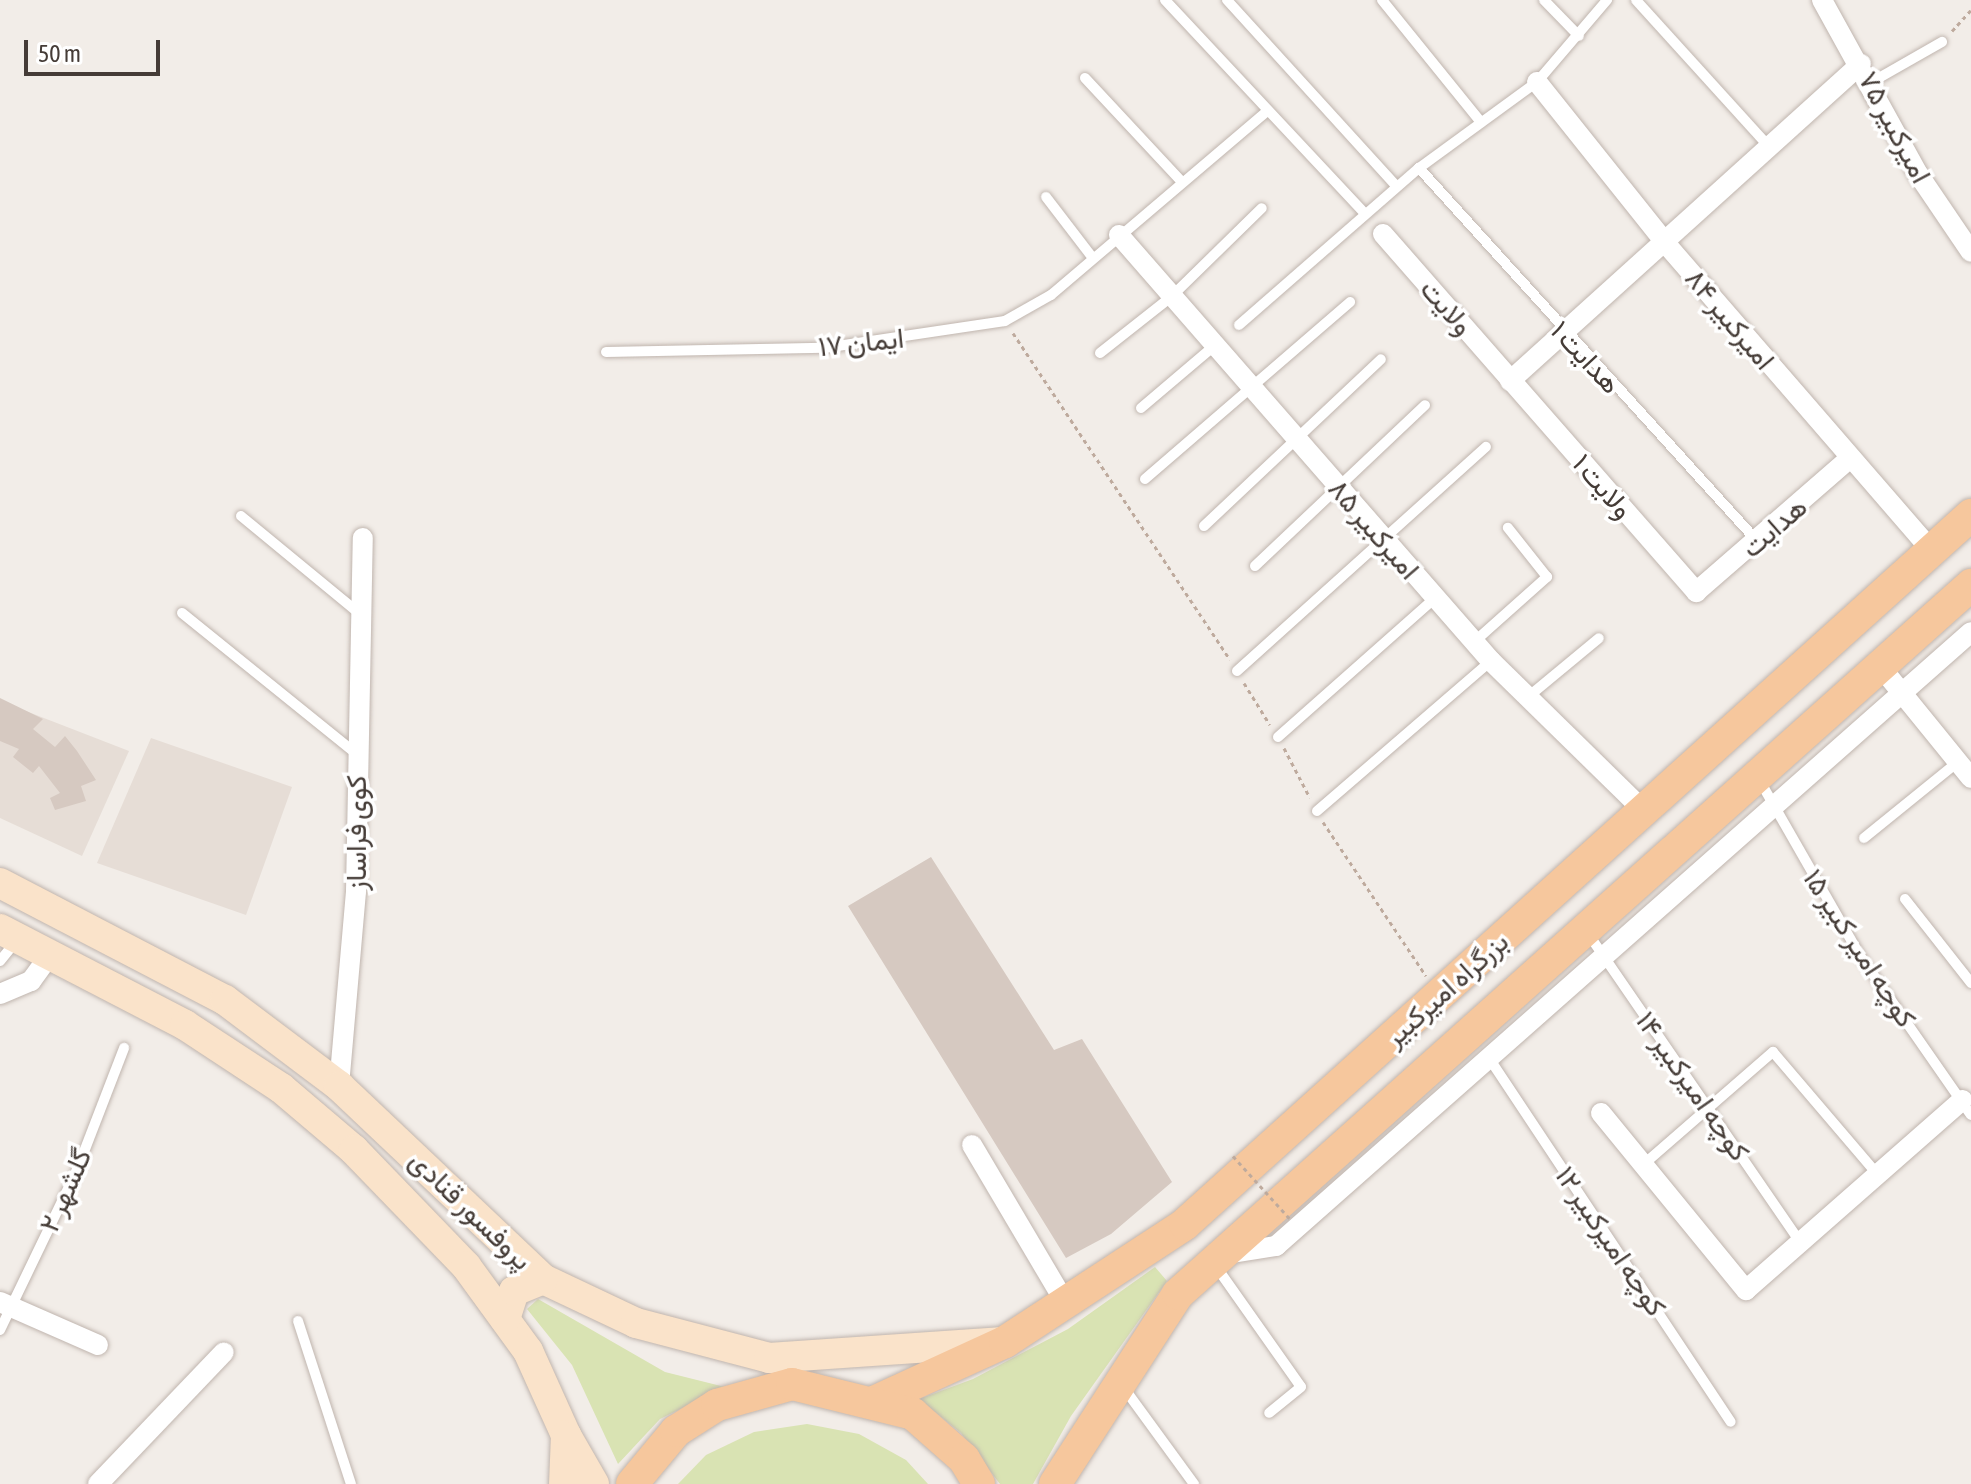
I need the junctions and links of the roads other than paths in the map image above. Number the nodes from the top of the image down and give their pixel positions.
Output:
1 (1165, 0) edge
2 (1227, 0) edge
3 (1382, 0) edge
4 (1544, 0) edge
5 (1607, 0) edge
6 (1636, 0) edge
7 (1822, 0) edge
8 (1579, 36) junction
9 (1942, 42) road end
10 (1866, 73) junction
11 (1085, 78) dead end
12 (1537, 82) junction
13 (1267, 111) junction
14 (1480, 121) junction
15 (1770, 148) junction
16 (1419, 168) junction
17 (1182, 182) junction
18 (1396, 186) junction
19 (1046, 197) dead end
20 (1262, 208) dead end
21 (1365, 214) junction
22 (1383, 234) dead end
23 (1119, 235) junction
24 (1667, 245) junction
25 (1971, 252) edge
26 (1092, 257) junction
27 (1171, 297) junction
28 (1350, 302) dead end
29 (1239, 325) dead end
30 (1564, 334) junction
31 (1214, 346) junction
32 (606, 352) dead end
33 (1100, 353) dead end
34 (1381, 359) dead end
35 (1510, 381) junction
36 (1252, 390) junction
37 (1425, 405) dead end
38 (1141, 408) dead end
39 (1296, 442) junction
40 (1486, 447) dead end
41 (1849, 459) junction
42 (1145, 479) dead end
43 (1336, 485) junction
44 (1971, 515) edge
45 (241, 516) dead end
46 (1204, 526) dead end
47 (1508, 528) dead end
48 (1381, 537) junction
49 (363, 538) dead end
50 (1758, 542) junction
51 (1931, 550) junction
52 (1255, 566) dead end
53 (1969, 587) edge
54 (1696, 592) joint
55 (1435, 598) junction
56 (1876, 604) junction
57 (182, 613) dead end
58 (360, 614) junction
59 (1971, 632) edge
60 (1599, 638) dead end
61 (1911, 640) junction
62 (1474, 642) junction
63 (1491, 661) junction
64 (1880, 666) junction
65 (1237, 671) road end
66 (1902, 694) junction
67 (1528, 697) junction
68 (1278, 737) road end
69 (354, 752) junction
70 (1965, 770) edge
71 (1758, 775) junction
72 (1773, 804) junction
73 (1643, 810) junction
74 (1317, 811) road end
75 (1864, 838) dead end
76 (0, 883) edge
77 (1905, 899) dead end
78 (1585, 930) junction
79 (6, 943) edge
80 (50, 955) junction
81 (1607, 960) junction
82 (1971, 983) edge
83 (0, 994) edge
84 (124, 1048) dead end
85 (1491, 1061) junction
86 (339, 1086) junction
87 (1708, 1107) junction
88 (1966, 1108) edge
89 (1601, 1113) dead end
90 (972, 1145) dead end
91 (1644, 1164) junction
92 (1878, 1175) junction
93 (499, 1241) junction
94 (1801, 1243) junction
95 (1218, 1258) junction
96 (466, 1266) junction
97 (543, 1279) junction
98 (1065, 1302) junction
99 (6, 1304) edge
100 (505, 1319) junction
101 (298, 1321) dead end
102 (0, 1330) edge
103 (1005, 1342) junction
104 (98, 1345) dead end
105 (224, 1352) dead end
106 (1120, 1383) junction
107 (876, 1401) junction
108 (1269, 1413) dead end
109 (1731, 1422) dead end
110 (566, 1435) junction
111 (1062, 1477) edge
112 (98, 1484) edge
113 (351, 1484) edge
114 (564, 1484) edge
115 (594, 1484) edge
116 (632, 1484) edge
117 (979, 1484) edge
118 (1194, 1484) edge

1 - 13 lane
2 - 18 lane
3 - 14 lane
4 - 8 lane
5 - 8 lane
6 - 15 lane
7 - 10 street, امیرکبیر ۷۵
8 - 12 lane
9 - 10 lane
10 - 15 street
10 - 25 street, امیرکبیر ۷۵
11 - 17 lane
12 - 14 lane
12 - 24 street, امیرکبیر ۸۴
13 - 17 lane, ایمان ۱۷
13 - 21 lane
14 - 16 lane
15 - 24 street
16 - 18 lane
16 - 30 lane, هدایت ۱
17 - 23 lane, ایمان ۱۷
18 - 21 lane
19 - 26 lane
20 - 27 lane
21 - 29 lane
22 - 35 street, ولایت
23 - 26 lane, ایمان ۱۷
23 - 27 street, امیرکبیر ۸۵
24 - 30 street
24 - 41 street, امیرکبیر ۸۴
26 - 32 lane, ایمان ۱۷
27 - 31 street, امیرکبیر ۸۵
27 - 33 lane
28 - 36 lane
30 - 35 street
30 - 50 lane, هدایت ۱
31 - 36 street, امیرکبیر ۸۵
31 - 38 lane
34 - 39 lane
35 - 54 street, ولایت ۱
36 - 39 street, امیرکبیر ۸۵
36 - 42 lane
37 - 43 lane
39 - 43 street, امیرکبیر ۸۵
39 - 46 lane
40 - 48 lane
41 - 50 street, هدایت
41 - 51 street, امیرکبیر ۸۴
43 - 48 street, امیرکبیر ۸۵
43 - 52 lane
44 - 51 main road, بزرگراه امیرکبیر
45 - 58 lane
47 - 62 lane
48 - 55 street, امیرکبیر ۸۵
48 - 65 lane
49 - 58 street
50 - 54 street, هدایت
51 - 53 main road
51 - 56 main road, بزرگراه امیرکبیر
53 - 61 main road, بزرگراه امیرکبیر
55 - 62 street, امیرکبیر ۸۵
55 - 68 lane
56 - 61 main road
56 - 73 main road, بزرگراه امیرکبیر
57 - 69 lane, کوی فراساز
58 - 69 street
59 - 66 street
60 - 67 lane
61 - 64 main road, بزرگراه امیرکبیر
62 - 63 street, امیرکبیر ۸۵
63 - 67 street, امیرکبیر ۸۵
63 - 74 lane
64 - 66 street
64 - 71 main road, بزرگراه امیرکبیر
66 - 70 street
66 - 72 street
67 - 73 street, امیرکبیر ۸۵
69 - 86 street, کوی فراساز
70 - 75 lane
71 - 72 lane, کوچه امیر کبیر ۱۵
71 - 78 main road, بزرگراه امیرکبیر
72 - 81 street
72 - 88 lane, کوچه امیر کبیر ۱۵
73 - 98 main road, بزرگراه امیرکبیر
76 - 86 main road, پروفسور قنادی
77 - 82 lane
78 - 81 lane, کوچه امیرکبیر ۱۴
78 - 95 main road, بزرگراه امیرکبیر
79 - 80 main road, پروفسور قنادی
80 - 83 street
80 - 96 main road, پروفسور قنادی
81 - 85 street
81 - 87 lane, کوچه امیرکبیر ۱۴
84 - 99 lane, گلشهر ۲
85 - 95 street
85 - 109 lane, کوچه امیرکبیر ۱۲
86 - 93 main road, پروفسور قنادی
87 - 91 lane
87 - 92 lane
87 - 94 lane, کوچه امیرکبیر ۱۴
88 - 92 street
89 - 91 street
90 - 98 street
91 - 94 street
92 - 94 street
93 - 96 main road
93 - 97 main road, پروفسور قنادی
95 - 106 main road, بزرگراه امیرکبیر
95 - 108 lane
96 - 100 main road, پروفسور قنادی
97 - 100 main road
97 - 103 main road, پروفسور قنادی
98 - 103 main road, بزرگراه امیرکبیر
99 - 102 lane, گلشهر ۲
99 - 104 street
100 - 110 main road, پروفسور قنادی
101 - 113 lane
103 - 107 main road, بزرگراه امیرکبیر
105 - 112 street
106 - 111 main road, بزرگراه امیرکبیر
106 - 118 lane
107 - 116 main road
107 - 117 main road
110 - 114 main road, پروفسور قنادی
110 - 115 main road

